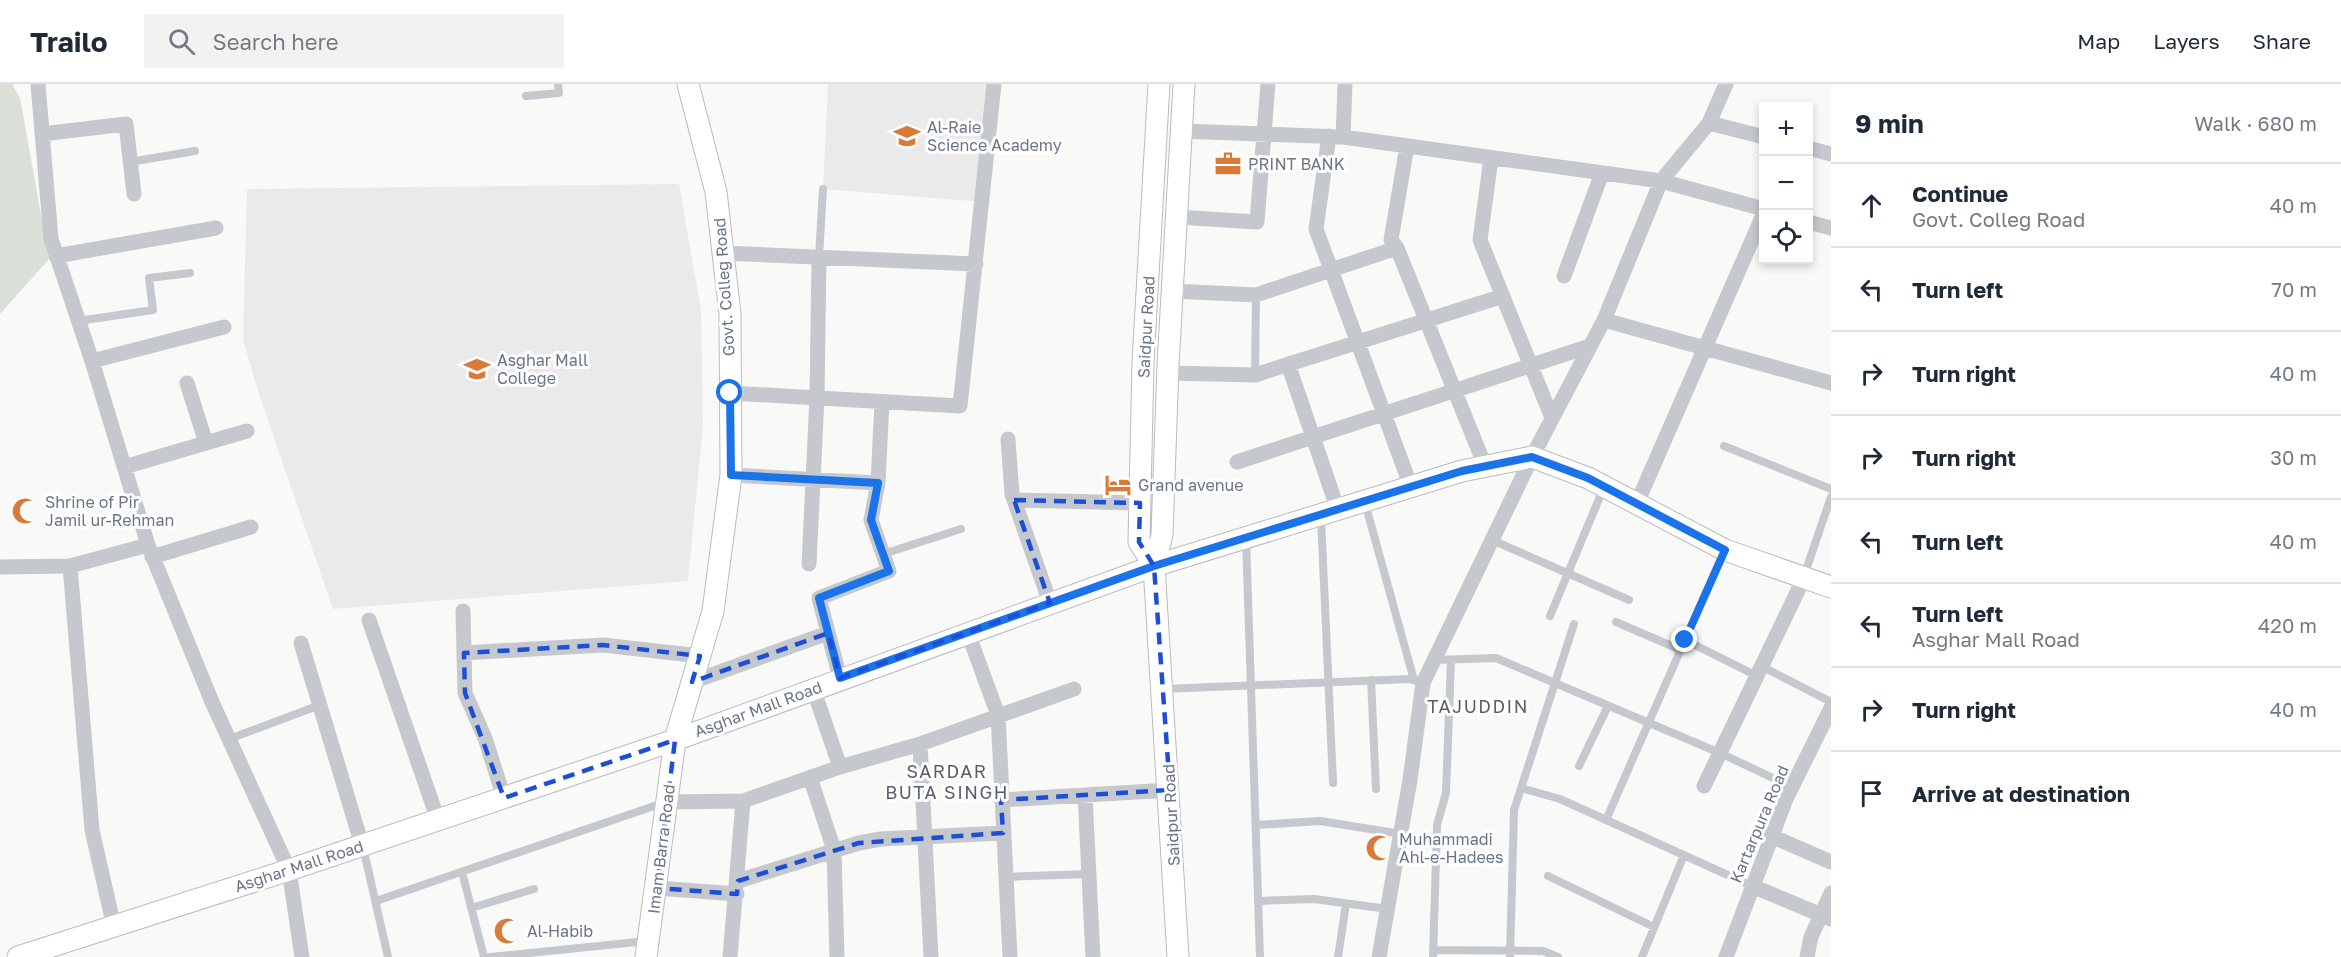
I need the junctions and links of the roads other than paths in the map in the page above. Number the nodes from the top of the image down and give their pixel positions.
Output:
1 (38, 84) edge
2 (558, 84) edge
3 (688, 84) edge
4 (994, 84) edge
5 (1159, 84) edge
6 (1184, 84) edge
7 (1268, 84) edge
8 (1345, 84) edge
9 (1726, 84) edge
10 (526, 96) dead end
11 (1709, 123) junction
12 (1181, 131) junction
13 (42, 134) junction
14 (1265, 134) junction
15 (1759, 136) edge
16 (1336, 137) junction
17 (1407, 146) junction
18 (1813, 149) edge
19 (195, 152) dead end
20 (1831, 154) edge
21 (1491, 158) junction
22 (130, 162) junction
23 (1602, 173) junction
24 (1661, 181) junction
25 (823, 189) dead end
26 (134, 194) dead end
27 (1761, 210) edge
28 (1176, 218) junction
29 (1759, 223) edge
30 (1813, 223) edge
31 (216, 228) dead end
32 (1831, 228) edge
33 (1397, 248) junction
34 (723, 253) junction
35 (56, 256) junction
36 (819, 257) junction
37 (976, 264) junction
38 (1331, 270) junction
39 (190, 273) dead end
40 (1564, 276) dead end
41 (1172, 291) junction
42 (1256, 295) junction
43 (1503, 296) junction
44 (1426, 320) junction
45 (1604, 320) junction
46 (78, 321) junction
47 (224, 327) dead end
48 (1358, 342) junction
49 (1590, 346) junction
50 (1704, 350) junction
51 (92, 362) junction
52 (1288, 364) junction
53 (1531, 365) junction
54 (1168, 373) junction
55 (1255, 375) junction
56 (187, 383) dead end
57 (1831, 383) edge
58 (1455, 390) junction
59 (730, 393) junction
60 (817, 398) junction
61 (882, 402) junction
62 (1384, 414) junction
63 (1552, 418) junction
64 (247, 431) dead end
65 (1313, 437) junction
66 (1008, 439) dead end
67 (206, 443) junction
68 (1724, 446) dead end
69 (1532, 457) junction
70 (1237, 462) dead end
71 (1485, 466) junction
72 (124, 467) junction
73 (731, 475) junction
74 (813, 480) junction
75 (878, 483) junction
76 (1605, 486) junction
77 (1411, 487) junction
78 (1831, 489) edge
79 (1831, 497) edge
80 (1014, 500) junction
81 (1365, 502) junction
82 (1140, 503) junction
83 (1637, 503) junction
84 (1329, 513) junction
85 (251, 527) dead end
86 (961, 529) dead end
87 (1246, 538) junction
88 (1492, 540) junction
89 (1725, 550) junction
90 (150, 551) junction
91 (883, 554) junction
92 (809, 564) dead end
93 (70, 566) junction
94 (1154, 566) junction
95 (0, 567) edge
96 (1568, 573) junction
97 (1804, 578) junction
98 (1831, 587) edge
99 (1629, 600) dead end
100 (1050, 603) junction
101 (463, 611) dead end
102 (1550, 616) dead end
103 (369, 620) dead end
104 (1616, 622) dead end
105 (1574, 624) dead end
106 (828, 633) junction
107 (968, 633) junction
108 (1685, 640) junction
109 (301, 643) dead end
110 (1681, 650) junction
111 (464, 653) junction
112 (700, 656) junction
113 (1434, 660) junction
114 (1451, 660) junction
115 (1759, 671) junction
116 (840, 678) junction
117 (1371, 680) junction
118 (1419, 681) junction
119 (692, 682) junction
120 (1329, 682) junction
121 (1554, 682) junction
122 (1251, 685) junction
123 (813, 688) junction
124 (1074, 689) dead end
125 (1163, 689) junction
126 (1831, 702) edge
127 (320, 705) junction
128 (1608, 705) junction
129 (1831, 708) edge
130 (998, 715) junction
131 (1649, 723) junction
132 (229, 739) junction
133 (675, 740) junction
134 (920, 744) junction
135 (1720, 753) junction
136 (1579, 766) dead end
137 (840, 767) junction
138 (810, 777) junction
139 (1333, 783) dead end
140 (1704, 786) dead end
141 (1792, 787) junction
142 (1521, 788) junction
143 (1376, 789) dead end
144 (1170, 790) junction
145 (1085, 795) junction
146 (504, 798) junction
147 (1001, 800) junction
148 (743, 801) junction
149 (668, 802) junction
150 (438, 820) junction
151 (1606, 820) junction
152 (1256, 825) junction
153 (1003, 833) junction
154 (1401, 834) junction
155 (1772, 836) junction
156 (926, 837) junction
157 (362, 845) junction
158 (834, 850) junction
159 (1684, 855) junction
160 (1831, 862) edge
161 (289, 870) junction
162 (462, 872) junction
163 (1089, 874) junction
164 (1548, 876) dead end
165 (1005, 877) junction
166 (1752, 886) junction
167 (657, 888) junction
168 (737, 888) junction
169 (534, 889) dead end
170 (1831, 893) edge
171 (376, 901) junction
172 (1258, 901) junction
173 (1346, 904) junction
174 (471, 908) junction
175 (1388, 909) junction
176 (1826, 917) edge
177 (114, 927) junction
178 (1654, 927) junction
179 (647, 949) edge
180 (1433, 954) edge
181 (1510, 954) edge
182 (18, 957) edge
183 (302, 957) edge
184 (388, 957) edge
185 (484, 957) edge
186 (490, 957) edge
187 (730, 957) edge
188 (837, 957) edge
189 (931, 957) edge
190 (1010, 957) edge
191 (1093, 957) edge
192 (1178, 957) edge
193 (1260, 957) edge
194 (1338, 957) edge
195 (1379, 957) edge
196 (1558, 957) edge
197 (1642, 957) edge
198 (1726, 957) edge
199 (1807, 957) edge

1 - 13 street
2 - 10 lane
3 - 34 main road, Govt. Colleg Road
4 - 37 street
5 - 82 main road, Saidpur Road
6 - 12 main road, Saidpur Road
7 - 14 street
8 - 16 street
9 - 11 street
11 - 15 street
11 - 24 street
12 - 14 street
12 - 28 main road, Saidpur Road
13 - 22 street
13 - 35 street
14 - 16 street
14 - 28 street
16 - 17 street
16 - 38 street
17 - 21 street
17 - 33 street
18 - 20 street
19 - 22 lane
21 - 23 street
21 - 43 street
22 - 26 street
23 - 24 street
23 - 40 street
24 - 27 street
24 - 45 street
25 - 36 lane
28 - 41 main road, Saidpur Road
29 - 50 street
30 - 32 street
31 - 35 street
33 - 38 street
33 - 44 street
34 - 36 street
34 - 59 main road, Govt. Colleg Road
35 - 46 street
36 - 37 street
36 - 60 street
37 - 61 street
38 - 42 street
38 - 48 street
39 - 46 lane
41 - 42 street
41 - 54 main road, Saidpur Road
42 - 55 lane
43 - 44 street
43 - 53 street
44 - 48 street
44 - 58 street
45 - 49 street
45 - 50 street
46 - 51 street
47 - 51 street
48 - 52 street
48 - 62 street
49 - 53 street
49 - 63 street
50 - 57 street
50 - 83 street
51 - 72 street
52 - 55 street
52 - 65 street
53 - 58 street
53 - 63 street
54 - 55 street
54 - 94 main road, Saidpur Road
56 - 67 street
58 - 62 street
58 - 71 street
59 - 60 street
59 - 73 main road, Govt. Colleg Road
60 - 61 street
60 - 74 street
61 - 75 street
62 - 65 street
62 - 77 street
63 - 69 street
64 - 67 street
65 - 70 street
65 - 84 street
66 - 80 street
67 - 72 street
68 - 78 lane
69 - 71 main road, Asghar Mall Road
69 - 76 main road
69 - 88 street
71 - 77 main road, Asghar Mall Road
72 - 90 street
73 - 74 street
73 - 112 main road, Govt. Colleg Road
74 - 75 street
74 - 92 street
75 - 91 street
76 - 83 main road
76 - 96 lane
77 - 81 main road, Asghar Mall Road
79 - 97 lane
80 - 82 street
80 - 100 street
81 - 84 main road, Asghar Mall Road
81 - 118 lane
82 - 94 main road, Saidpur Road
83 - 89 main road
84 - 87 main road, Asghar Mall Road
84 - 120 lane
85 - 90 street
86 - 91 lane
87 - 94 main road, Asghar Mall Road
87 - 122 lane
88 - 96 lane
88 - 113 street
89 - 97 main road
89 - 108 lane
90 - 93 street
90 - 132 street
91 - 106 street
93 - 95 street
93 - 177 street
94 - 100 main road, Asghar Mall Road
94 - 125 main road, Saidpur Road
96 - 99 lane
96 - 102 lane
97 - 98 main road
97 - 115 street
100 - 107 main road, Asghar Mall Road
101 - 111 street
103 - 150 street
104 - 110 lane
105 - 121 lane
106 - 116 street
106 - 119 street
107 - 116 main road, Asghar Mall Road
107 - 130 street
108 - 110 lane
108 - 115 lane
109 - 127 street
110 - 131 lane
111 - 112 street
111 - 146 street
112 - 119 main road, Govt. Colleg Road
113 - 114 lane
113 - 118 street
114 - 121 lane
114 - 180 lane
115 - 126 lane
115 - 135 street
116 - 123 main road, Asghar Mall Road
117 - 118 lane
117 - 120 lane
117 - 143 lane
118 - 154 street
119 - 133 main road, Govt. Colleg Road
120 - 122 lane
120 - 139 lane
121 - 128 lane
121 - 142 lane
122 - 125 lane
122 - 152 lane
123 - 133 main road, Asghar Mall Road
123 - 137 street
124 - 130 street
125 - 144 main road, Saidpur Road
127 - 132 lane
127 - 157 street
128 - 131 lane
128 - 136 lane
129 - 141 street, Kartarpura Road
130 - 134 street
130 - 147 street
131 - 135 lane
131 - 151 lane
132 - 161 street
133 - 146 main road, Asghar Mall Road
133 - 149 main road, Imam Barra Road
134 - 137 street
134 - 156 street
135 - 140 street
135 - 141 lane
137 - 138 street
138 - 148 street
138 - 158 street
141 - 155 street, Kartarpura Road
142 - 151 lane
142 - 181 lane
144 - 145 street
144 - 192 main road, Saidpur Road
145 - 147 street
145 - 163 street
146 - 150 main road, Asghar Mall Road
147 - 153 street
148 - 149 street
148 - 168 street
149 - 162 lane
149 - 167 main road, Imam Barra Road
150 - 157 main road, Asghar Mall Road
151 - 159 lane
152 - 154 lane
152 - 172 lane
153 - 156 street
153 - 165 street
154 - 175 street
155 - 160 street
155 - 166 street, Kartarpura Road
156 - 158 street
156 - 189 street
157 - 161 main road, Asghar Mall Road
157 - 171 lane
158 - 168 street
158 - 188 street
159 - 166 lane
159 - 178 lane
161 - 177 main road, Asghar Mall Road
161 - 183 street
162 - 171 lane
162 - 174 lane
163 - 165 lane
163 - 191 street
164 - 178 lane
165 - 190 street
166 - 176 street
166 - 198 street, Kartarpura Road
167 - 168 street
167 - 179 main road, Imam Barra Road
168 - 187 street
169 - 174 lane
170 - 176 street
171 - 184 lane
172 - 173 lane
172 - 193 lane
173 - 175 lane
173 - 194 lane
174 - 185 lane
175 - 195 street
176 - 199 street
177 - 182 main road, Asghar Mall Road
178 - 197 lane
179 - 186 lane
180 - 181 lane
181 - 196 lane

